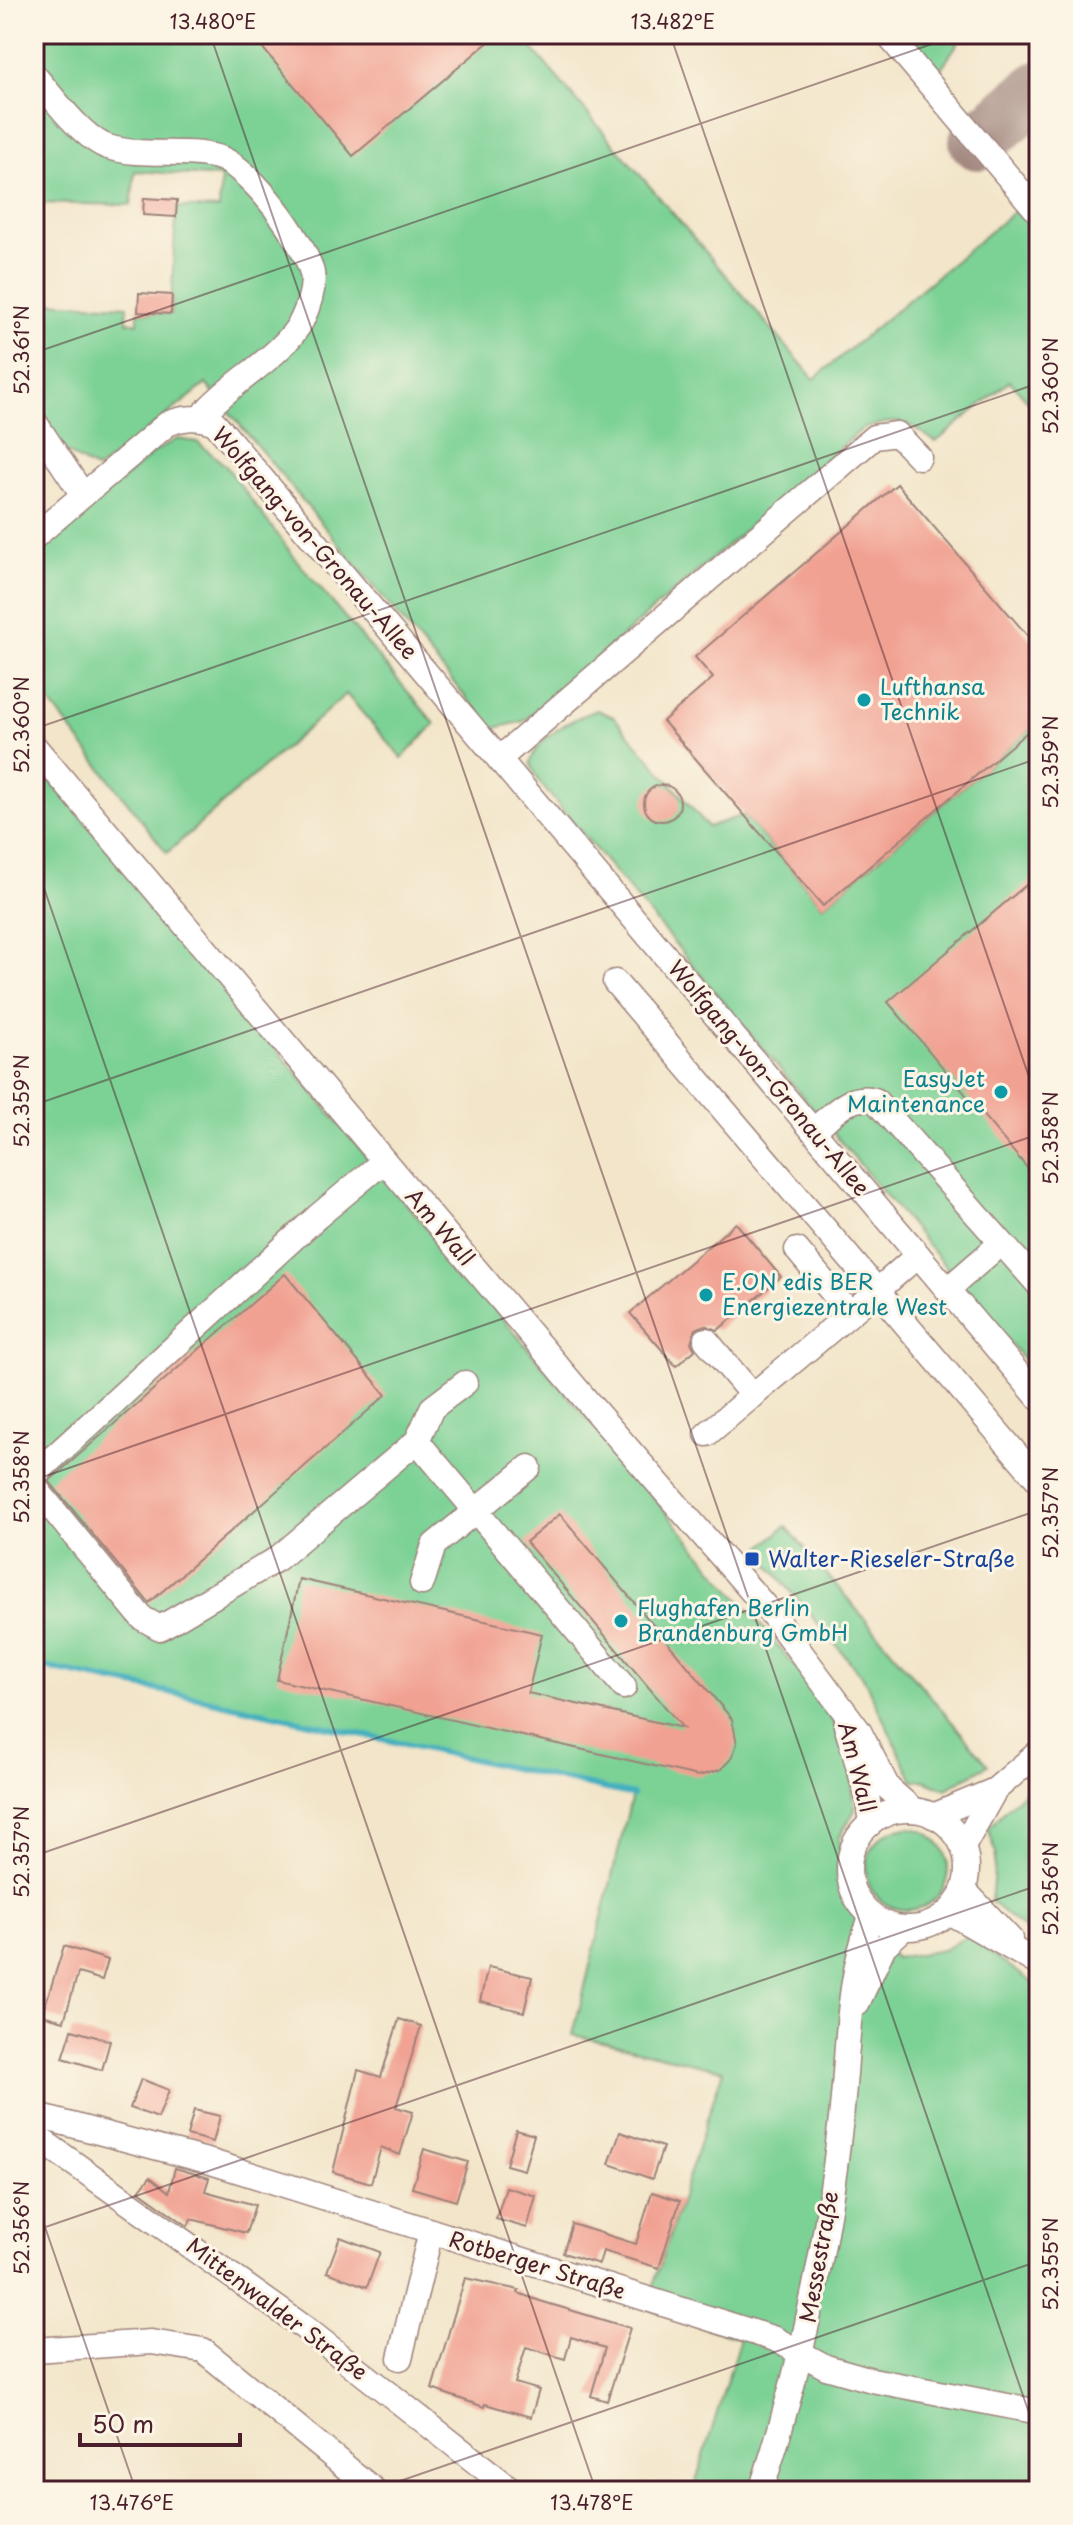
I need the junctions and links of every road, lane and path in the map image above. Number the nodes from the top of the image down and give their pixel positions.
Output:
1 (887, 34) edge
2 (34, 75) edge
3 (1039, 213) edge
4 (201, 417) junction
5 (34, 421) edge
6 (919, 457) dead end
7 (83, 495) junction
8 (34, 537) edge
9 (34, 746) edge
10 (499, 759) junction
11 (615, 982) dead end
12 (814, 1130) junction
13 (384, 1161) junction
14 (1000, 1244) junction
15 (797, 1250) dead end
16 (918, 1255) junction
17 (1039, 1285) edge
18 (948, 1289) junction
19 (864, 1302) junction
20 (706, 1340) dead end
21 (465, 1383) dead end
22 (753, 1396) junction
23 (1039, 1398) edge
24 (707, 1434) dead end
25 (417, 1441) junction
26 (529, 1467) dead end
27 (34, 1475) edge
28 (1039, 1481) edge
29 (34, 1486) edge
30 (475, 1510) junction
31 (422, 1583) dead end
32 (624, 1687) dead end
33 (843, 1711) junction
34 (1039, 1752) edge
35 (995, 1790) junction
36 (923, 1813) junction
37 (871, 1823) junction
38 (963, 1847) junction
39 (964, 1890) junction
40 (949, 1912) junction
41 (871, 1917) junction
42 (903, 1929) junction
43 (1034, 1961) edge
44 (850, 2017) junction
45 (34, 2115) edge
46 (34, 2135) edge
47 (431, 2231) junction
48 (34, 2350) edge
49 (802, 2352) junction
50 (400, 2358) dead end
51 (1039, 2412) edge
52 (375, 2491) edge
53 (513, 2491) edge
54 (761, 2491) edge

1 - 3 street
2 - 4 street
4 - 7 street, Wolfgang-von-Gronau-Allee
4 - 10 street, Wolfgang-von-Gronau-Allee
5 - 7 street
6 - 10 street
7 - 8 street, Wolfgang-von-Gronau-Allee
9 - 13 street, Am Wall
10 - 12 street, Wolfgang-von-Gronau-Allee
11 - 19 street
12 - 14 street
12 - 16 street, Wolfgang-von-Gronau-Allee
13 - 27 street
13 - 33 street, Am Wall
14 - 17 street
14 - 18 street
15 - 19 street
16 - 18 street, Wolfgang-von-Gronau-Allee
16 - 19 street
18 - 23 street, Wolfgang-von-Gronau-Allee
19 - 22 street
19 - 28 street
20 - 22 street
21 - 25 street
22 - 24 street
25 - 29 street
25 - 30 street
26 - 30 street
30 - 31 street
30 - 32 street
33 - 36 street, Am Wall
33 - 37 street, Am Wall
34 - 35 street
35 - 36 street
35 - 38 street
36 - 37 street
36 - 38 street
37 - 41 street
38 - 39 street
39 - 40 street
39 - 43 street
40 - 42 street
40 - 43 street
41 - 42 street
41 - 44 street, Messestraße
42 - 44 street, Messestraße
44 - 49 street, Messestraße
45 - 47 street, Rotberger Straße
46 - 53 street, Mittenwalder Straße
47 - 49 street, Rotberger Straße
47 - 50 street
48 - 52 street
49 - 51 street, Rotberger Straße
49 - 54 street, Messestraße

